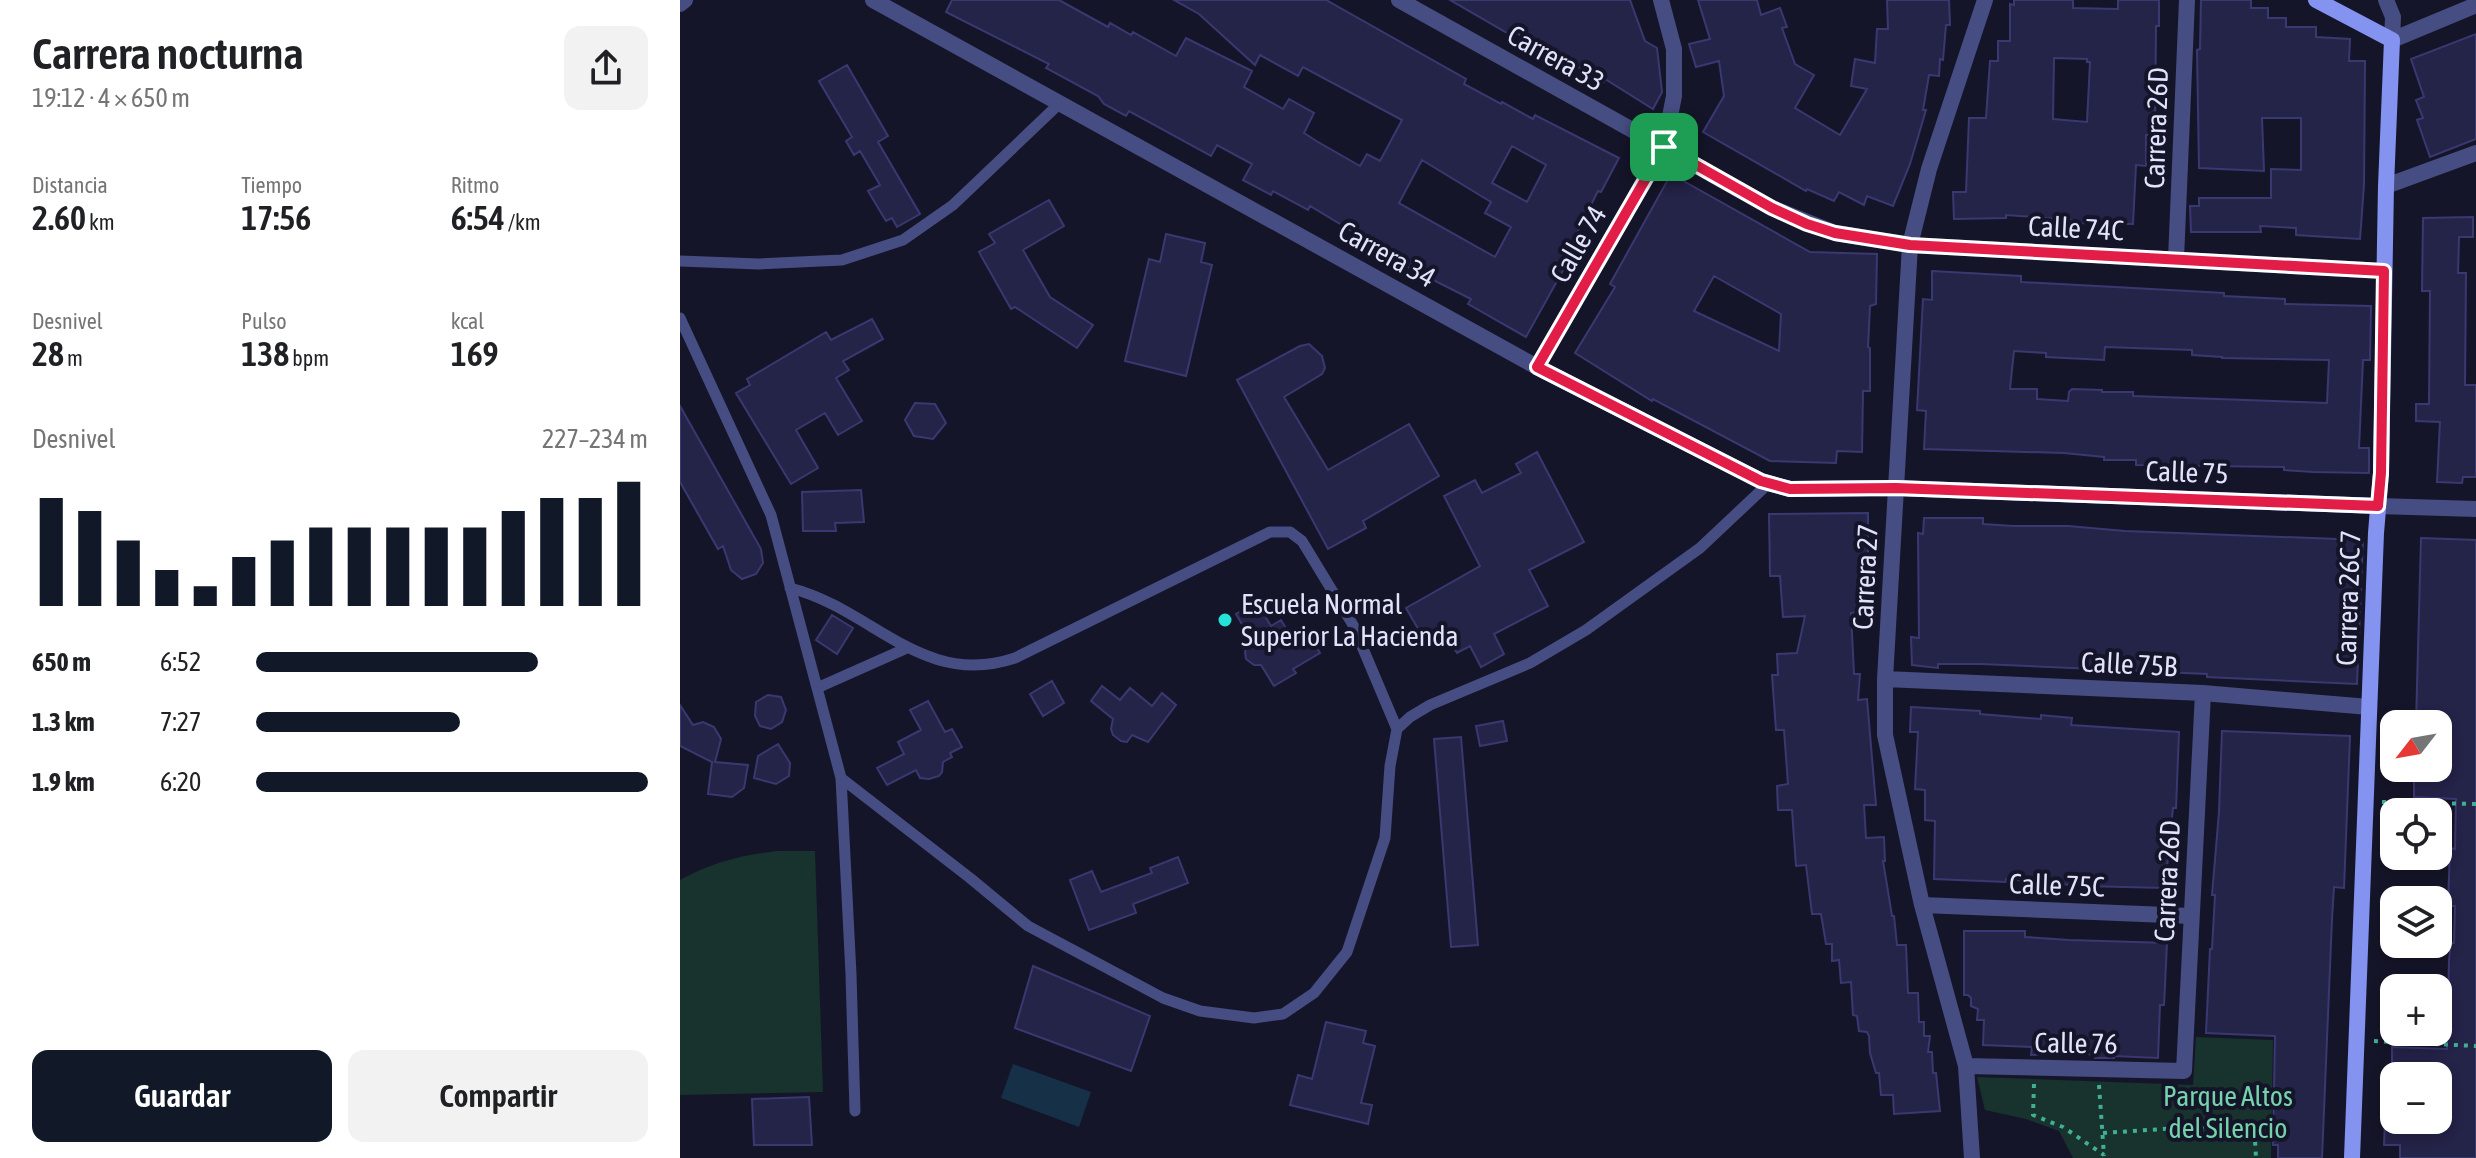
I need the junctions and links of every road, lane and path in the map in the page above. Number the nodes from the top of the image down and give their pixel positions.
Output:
1 (685, 0) edge
2 (873, 0) edge
3 (1399, 0) edge
4 (1661, 0) edge
5 (1985, 0) edge
6 (2187, 0) edge
7 (2316, 0) edge
8 (2386, 0) edge
9 (680, 4) edge
10 (2476, 5) edge
11 (2392, 40) junction
12 (1060, 103) junction
13 (1664, 147) junction
14 (2476, 153) edge
15 (2386, 186) junction
16 (1772, 208) joint
17 (1910, 245) junction
18 (2176, 259) junction
19 (680, 261) edge
20 (2384, 271) junction
21 (680, 318) edge
22 (1537, 367) junction
23 (1769, 483) junction
24 (1896, 488) junction
25 (2378, 506) junction
26 (2476, 509) edge
27 (790, 588) junction
28 (907, 648) junction
29 (1885, 679) junction
30 (817, 688) junction
31 (2203, 693) junction
32 (2369, 707) junction
33 (1397, 729) junction
34 (841, 778) junction
35 (2378, 802) dead end
36 (2476, 804) edge
37 (1922, 905) junction
38 (2191, 916) junction
39 (2371, 1041) dead end
40 (2476, 1046) edge
41 (1966, 1066) junction
42 (2035, 1068) junction
43 (2098, 1069) junction
44 (2184, 1071) joint
45 (855, 1111) dead end
46 (2103, 1133) junction
47 (2104, 1157) edge
48 (1972, 1158) edge
49 (2256, 1158) edge
50 (2352, 1158) edge

1 - 9 street
2 - 12 street, Carrera 34
3 - 13 street, Carrera 33
4 - 13 street, Calle 74
5 - 17 street, Carrera 27
6 - 18 street, Carrera 26D
7 - 11 street
8 - 11 street
10 - 11 street
11 - 15 street, Carrera 26C 7
12 - 19 lane
12 - 22 street, Carrera 34
13 - 16 street, Carrera 33
13 - 22 street, Calle 74
14 - 15 street
15 - 20 street, Carrera 26C 7
16 - 17 street, Calle 74C
17 - 18 street, Calle 74C
17 - 24 street, Carrera 27
18 - 20 street, Calle 74C
20 - 25 street, Carrera 26C 7
21 - 27 lane
22 - 23 street, Carrera 34
23 - 24 street, Carrera 34
23 - 33 lane
24 - 25 street, Calle 75
24 - 29 street, Carrera 27
25 - 26 street, Calle 75
25 - 32 street, Carrera 26C 7
27 - 28 lane
27 - 30 lane
28 - 30 lane
28 - 33 lane
29 - 31 street, Calle 75B
29 - 37 street, Carrera 27
30 - 34 lane
31 - 32 street, Calle 75B
31 - 38 street, Carrera 26D
32 - 50 street, Carrera 26C 7
33 - 34 lane
34 - 45 lane
35 - 36 path
37 - 38 street, Calle 75C
37 - 41 street, Carrera 27
38 - 44 street, Carrera 26D
39 - 40 path
41 - 42 street, Calle 76
41 - 48 street, Carrera 27
42 - 43 street, Calle 76
42 - 47 path
43 - 44 street, Calle 76
43 - 46 path
46 - 47 path
46 - 49 path

